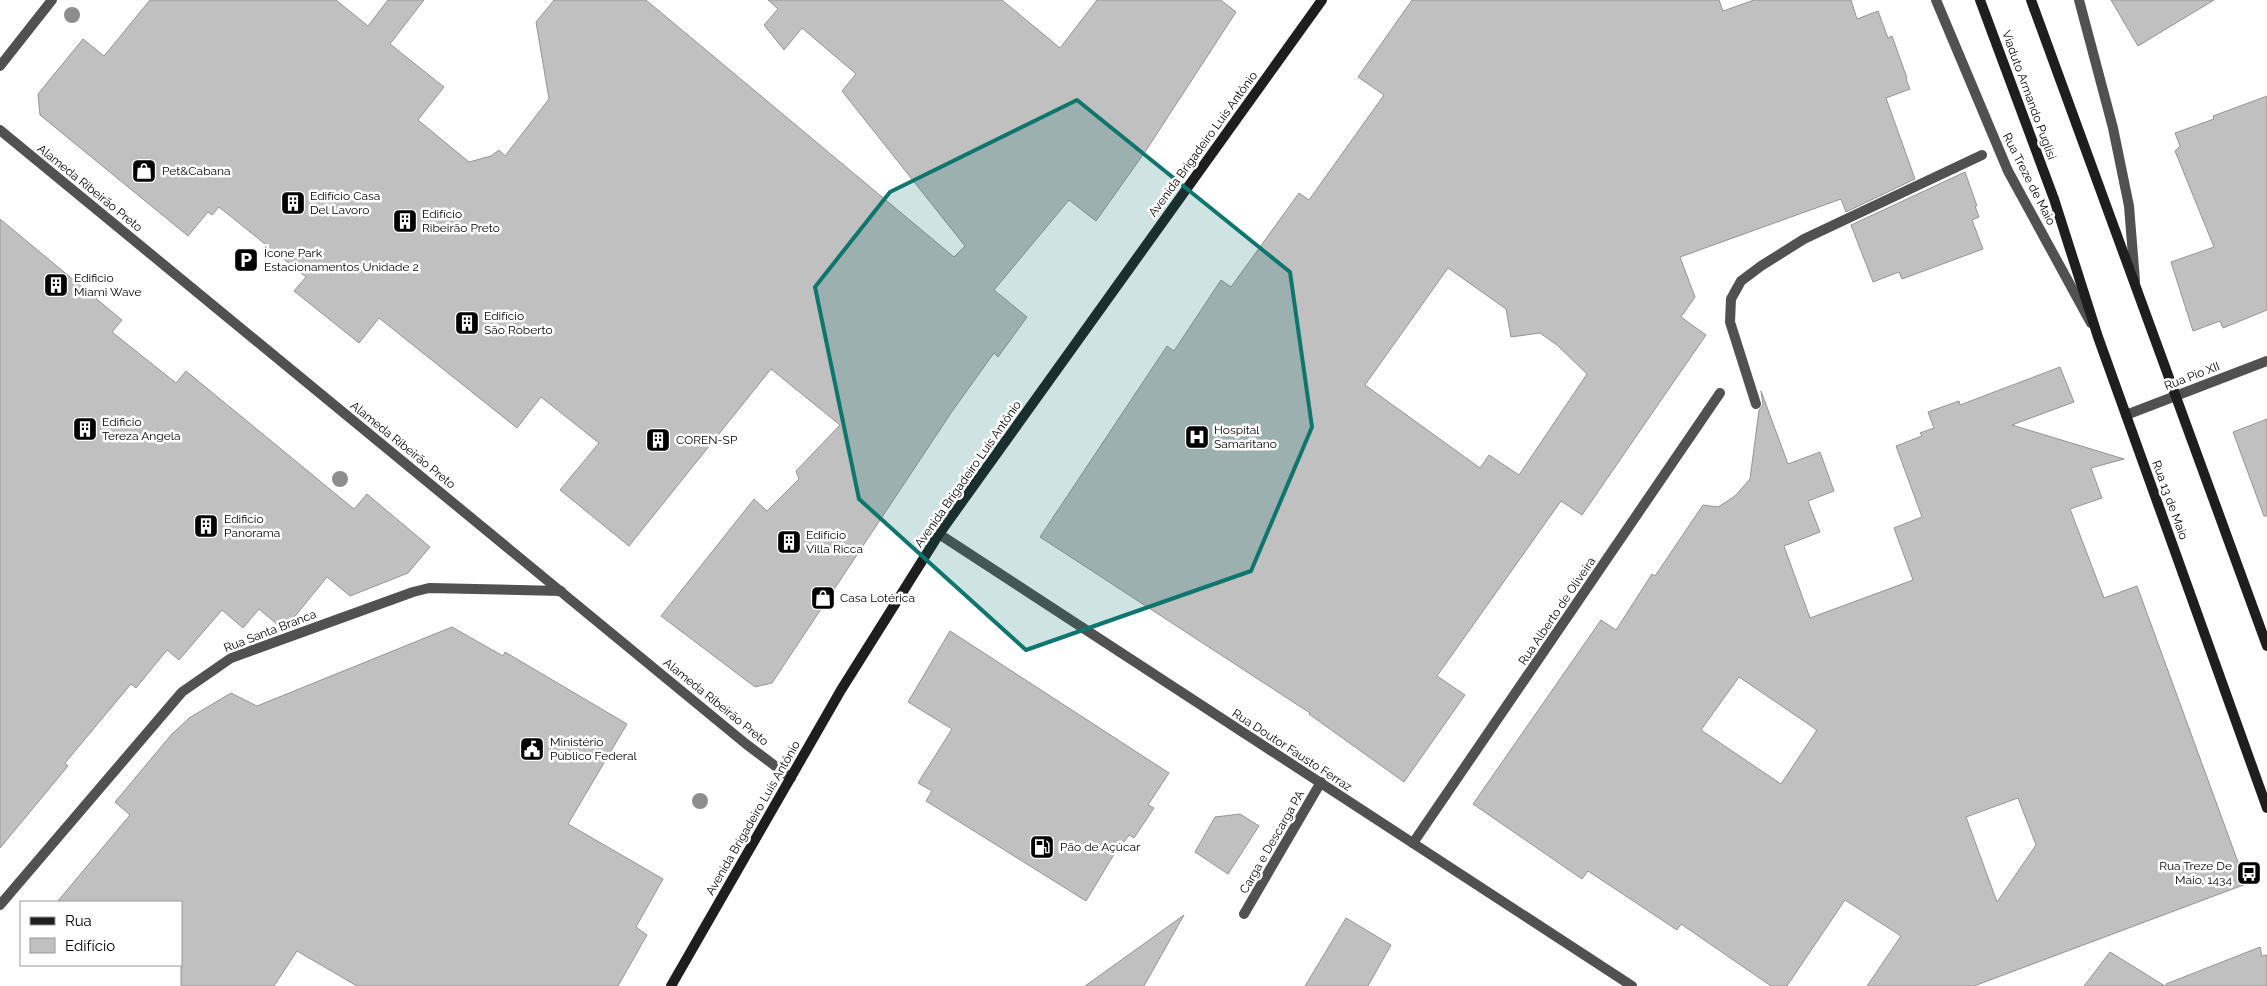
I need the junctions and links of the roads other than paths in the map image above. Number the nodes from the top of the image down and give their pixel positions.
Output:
1 (52, 0) edge
2 (1322, 0) edge
3 (1936, 0) edge
4 (1980, 0) edge
5 (2031, 0) edge
6 (2079, 0) edge
7 (0, 66) edge
8 (0, 130) edge
9 (1982, 155) dead end
10 (2054, 199) joint
11 (2136, 289) junction
12 (2098, 337) junction
13 (2267, 362) edge
14 (1720, 393) dead end
15 (2175, 396) junction
16 (1756, 404) dead end
17 (2126, 414) junction
18 (939, 534) junction
19 (560, 591) junction
20 (2267, 646) edge
21 (791, 778) junction
22 (1321, 782) junction
23 (2267, 808) edge
24 (1413, 843) junction
25 (0, 906) edge
26 (1244, 914) dead end
27 (671, 986) edge
28 (1632, 986) edge

1 - 7 street
2 - 18 main road, Avenida Brigadeiro Luís Antônio
3 - 12 street, Rua Treze de Maio
4 - 10 main road, Viaduto Armando Puglisi
5 - 11 main road
6 - 11 street
8 - 19 street, Alameda Ribeirão Preto
9 - 16 street
10 - 12 main road, Rua 13 de Maio
11 - 15 main road
12 - 17 main road, Rua 13 de Maio
13 - 15 street, Rua Pio XII
14 - 24 street, Rua Alberto de Oliveira
15 - 17 street, Rua Pio XII
15 - 20 main road
17 - 23 main road, Rua 13 de Maio
18 - 21 main road, Avenida Brigadeiro Luís Antônio
18 - 22 street, Rua Doutor Fausto Ferraz
19 - 21 street, Alameda Ribeirão Preto
19 - 25 street, Rua Santa Branca
21 - 27 main road, Avenida Brigadeiro Luís Antônio
22 - 24 street, Rua Doutor Fausto Ferraz
22 - 26 street, Carga e Descarga PA
24 - 28 street, Rua Doutor Fausto Ferraz

